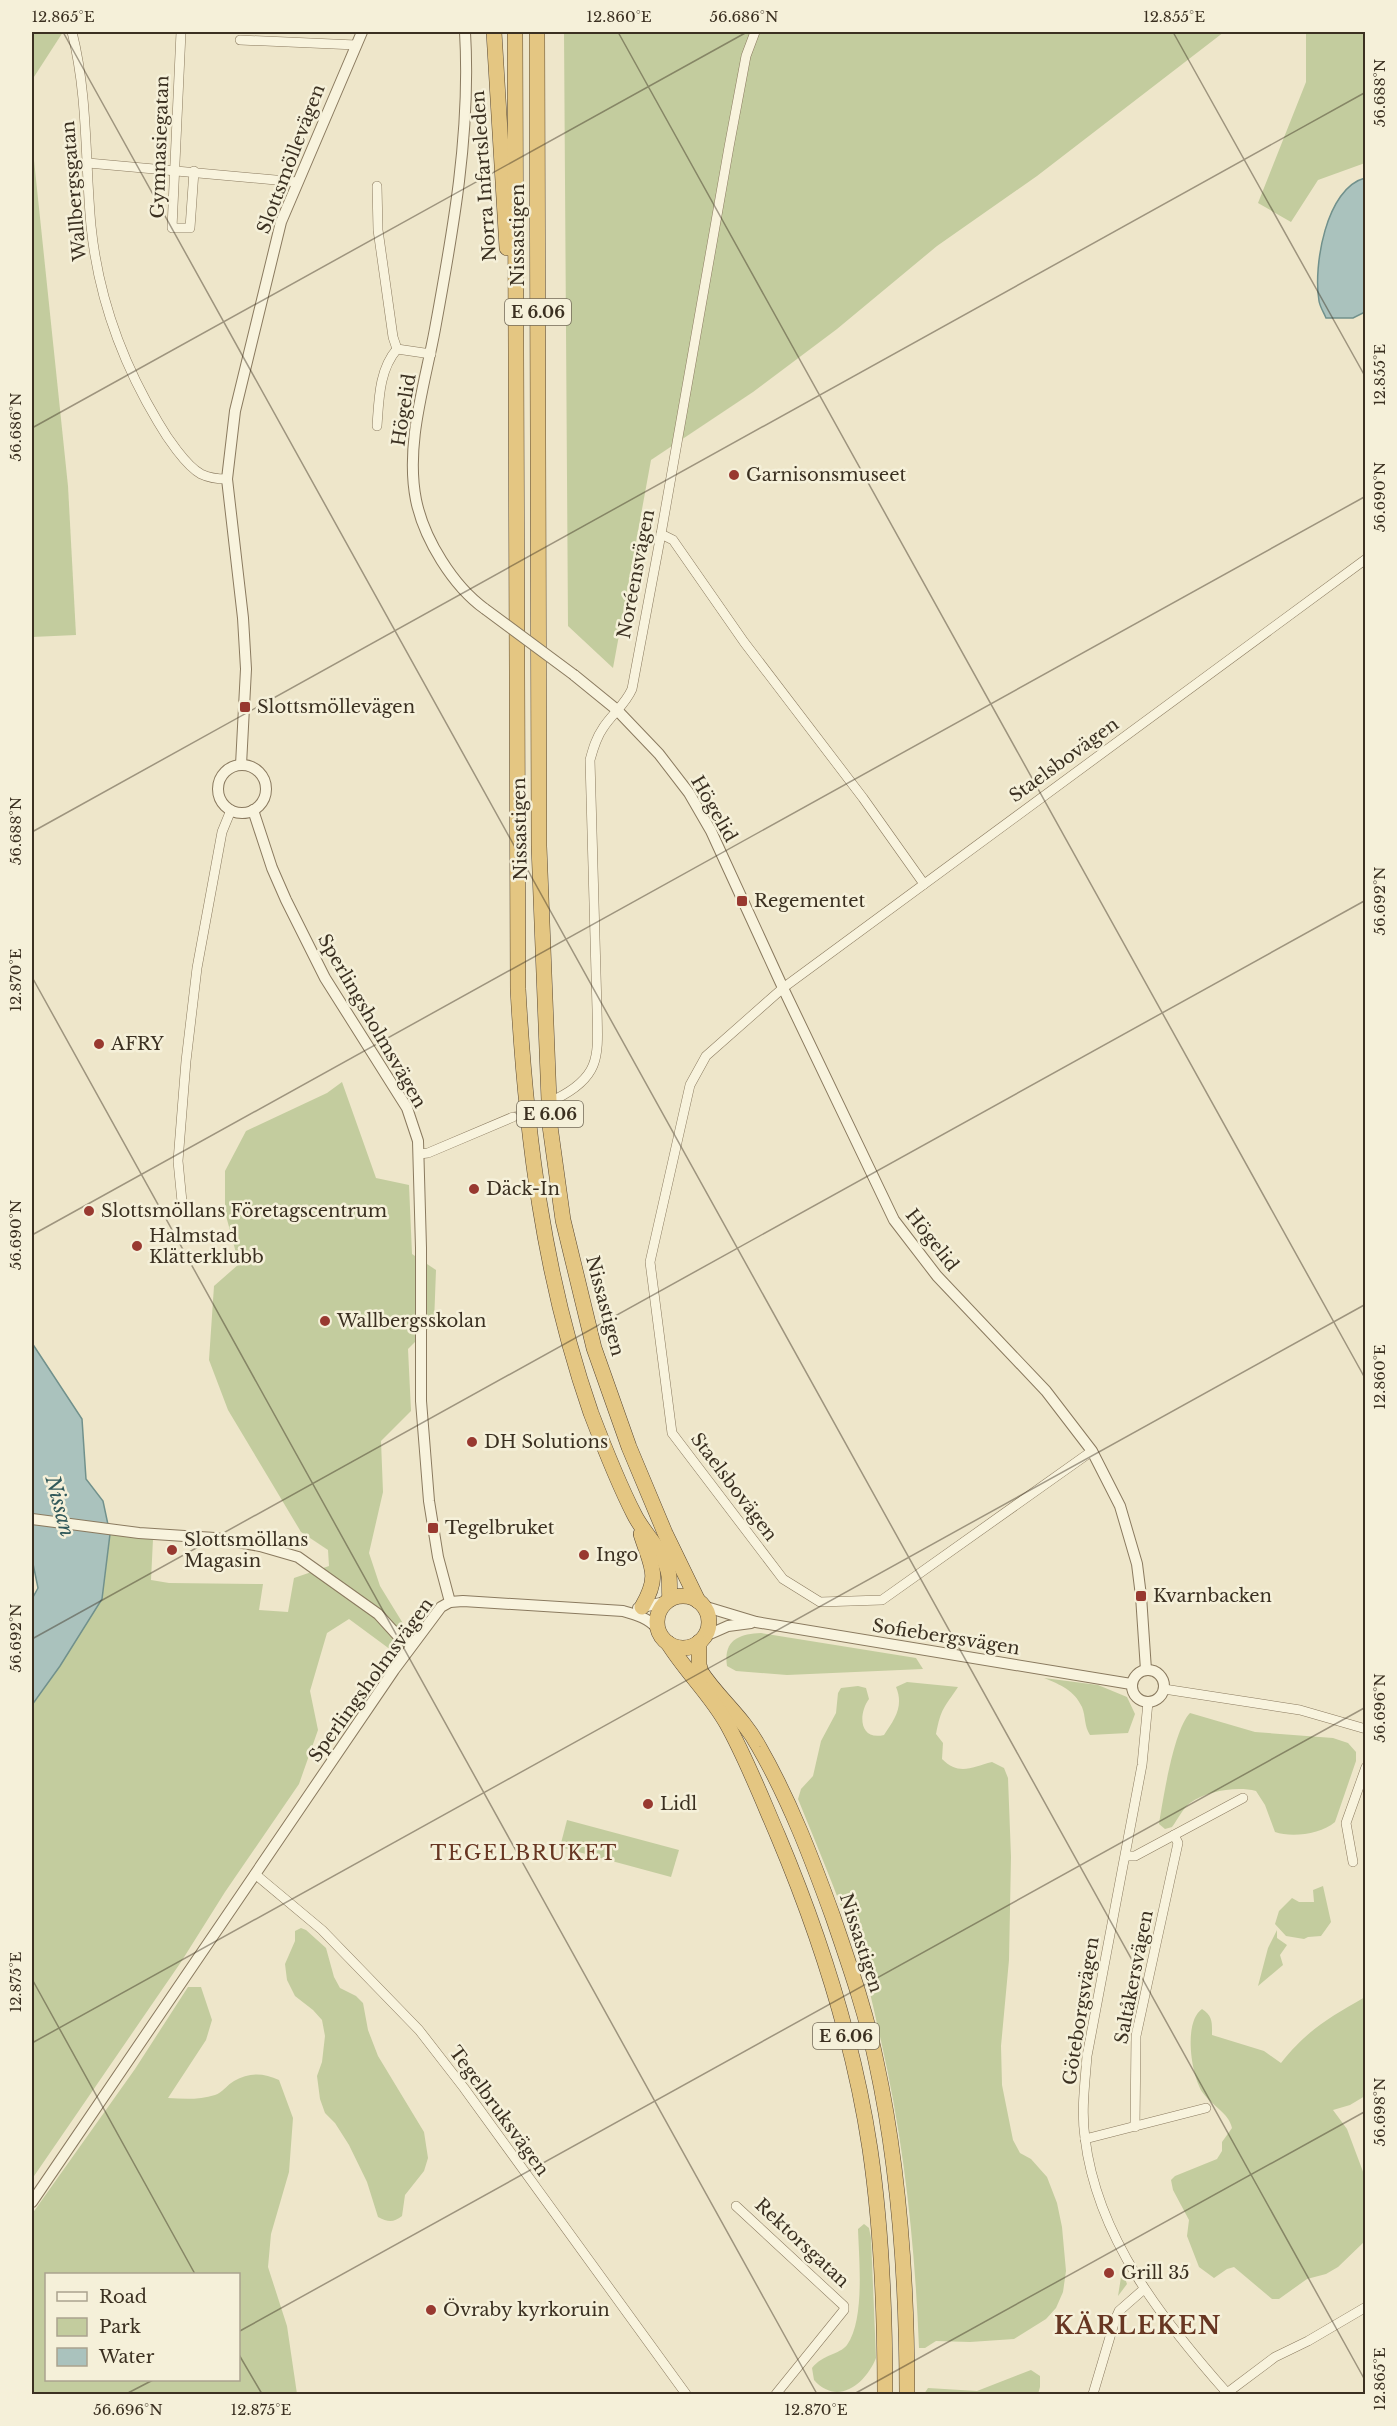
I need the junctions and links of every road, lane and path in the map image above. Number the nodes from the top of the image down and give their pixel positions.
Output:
1 (72, 32) edge
2 (182, 32) edge
3 (362, 32) edge
4 (465, 32) edge
5 (494, 32) edge
6 (514, 32) edge
7 (537, 32) edge
8 (755, 32) edge
9 (283, 36) edge
10 (240, 40) dead end
11 (356, 45) junction
12 (88, 163) junction
13 (175, 169) junction
14 (194, 171) junction
15 (297, 182) junction
16 (377, 186) dead end
17 (516, 317) junction
18 (397, 349) junction
19 (431, 354) junction
20 (377, 426) dead end
21 (227, 479) junction
22 (661, 534) junction
23 (1365, 559) edge
24 (617, 710) junction
25 (241, 765) junction
26 (231, 810) junction
27 (253, 810) junction
28 (924, 884) junction
29 (783, 988) junction
30 (556, 1099) tunnel mouth
31 (513, 1117) tunnel mouth
32 (419, 1154) junction
33 (183, 1212) dead end
34 (1092, 1451) junction
35 (635, 1517) junction
36 (32, 1518) edge
37 (667, 1601) junction
38 (450, 1602) junction
39 (700, 1603) junction
40 (642, 1607) junction
41 (623, 1611) junction
42 (756, 1622) junction
43 (658, 1629) junction
44 (701, 1640) junction
45 (668, 1643) junction
46 (412, 1645) junction
47 (1146, 1670) junction
48 (1131, 1684) junction
49 (1164, 1689) junction
50 (1148, 1702) junction
51 (1365, 1729) edge
52 (1365, 1767) edge
53 (1243, 1798) dead end
54 (1174, 1835) junction
55 (1126, 1856) junction
56 (1353, 1862) dead end
57 (255, 1874) junction
58 (1206, 2108) dead end
59 (1135, 2127) junction
60 (1085, 2139) junction
61 (32, 2202) edge
62 (736, 2206) dead end
63 (1144, 2289) junction
64 (1365, 2307) edge
65 (686, 2394) edge
66 (776, 2394) edge
67 (885, 2394) edge
68 (907, 2394) edge
69 (1093, 2394) edge
70 (1228, 2394) edge

1 - 12 street, Wallbergsgatan
2 - 13 street, Gymnasiegatan
3 - 11 street, Slottsmöllevägen
4 - 19 street, Högelid
5 - 17 highway, Norra Infartsleden / E 6.06
6 - 17 highway, E 6.06
7 - 39 highway, Nissastigen / E 6.06
8 - 22 street, Noréensvägen
9 - 10 street
9 - 11 street
11 - 15 street, Slottsmöllevägen
12 - 13 street
12 - 21 street, Wallbergsgatan
13 - 14 street
13 - 14 street, Gymnasiegatan
14 - 15 street
15 - 21 street, Slottsmöllevägen
16 - 18 street
17 - 35 highway, Nissastigen / E 6.06
18 - 19 street
18 - 20 street
19 - 24 street, Högelid, bridge
21 - 25 street, Slottsmöllevägen
22 - 24 street, Noréensvägen
22 - 28 street
23 - 28 street, Staelsbovägen
24 - 29 street, Högelid
24 - 30 street, Noréensvägen
25 - 26 street
25 - 27 street
26 - 27 street
26 - 33 street
27 - 32 street, Sperlingsholmsvägen
28 - 29 street, Staelsbovägen
29 - 34 street, Högelid
29 - 34 street, Staelsbovägen
31 - 32 street
32 - 38 street, Sperlingsholmsvägen
34 - 47 street, Högelid
35 - 37 highway, Nissastigen / E 6.06
35 - 40 highway, E 6.06
36 - 46 street
37 - 39 highway
37 - 40 street
37 - 43 highway, E 6.06
38 - 41 street
38 - 46 street, Sperlingsholmsvägen
39 - 42 street, Sofiebergsvägen
39 - 44 highway, E 6.06
40 - 41 street
41 - 43 street
42 - 44 street, Sofiebergsvägen
42 - 48 street, Sofiebergsvägen
43 - 45 highway, E 6.06
44 - 45 highway
44 - 68 highway, Nissastigen / E 6.06
45 - 67 highway, E 6.06
46 - 57 street, Sperlingsholmsvägen
47 - 48 street
47 - 49 street
48 - 50 street
49 - 50 street
49 - 51 street
50 - 55 street, Göteborgsvägen
52 - 56 street
53 - 54 street
54 - 55 street
54 - 59 street, Saltåkersvägen
55 - 60 street, Göteborgsvägen
57 - 61 street, Sperlingsholmsvägen
57 - 65 street, Tegelbruksvägen
58 - 59 street
59 - 60 street
60 - 63 street, Göteborgsvägen
62 - 66 street, Rektorsgatan
63 - 69 street
63 - 70 street, Göteborgsvägen
64 - 70 street

